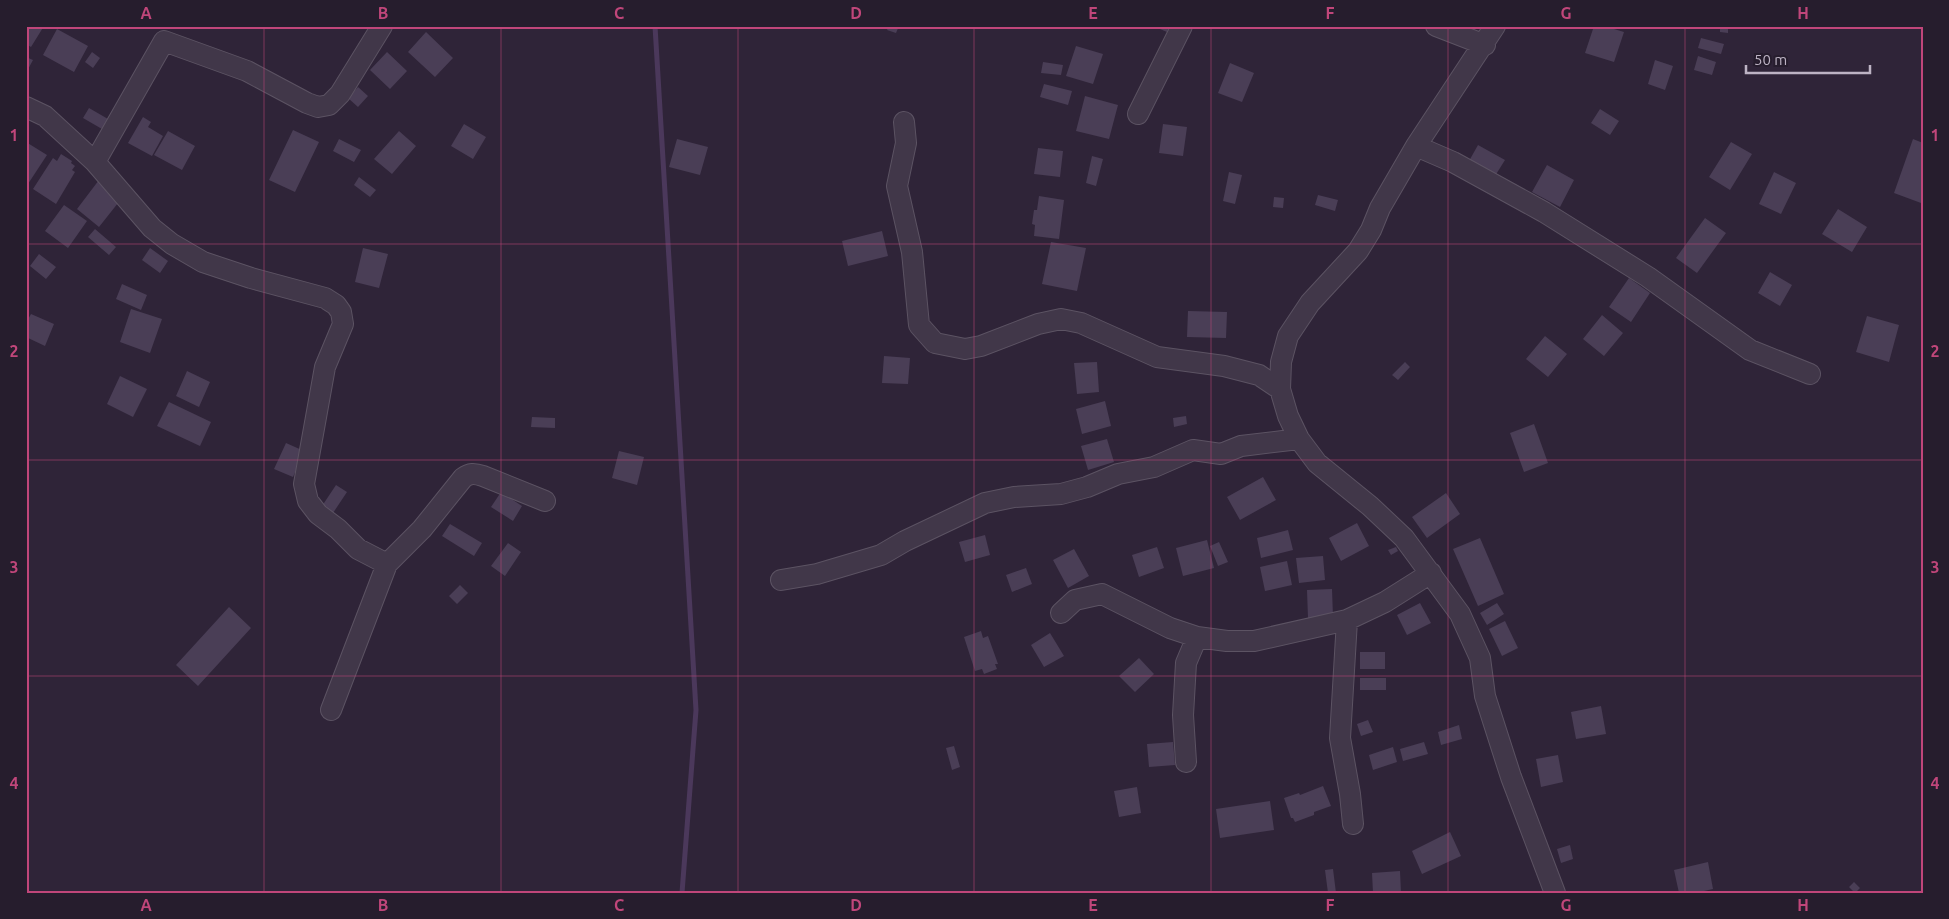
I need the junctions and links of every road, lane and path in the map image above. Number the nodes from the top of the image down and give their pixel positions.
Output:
1 (382, 26) edge
2 (1182, 26) edge
3 (1436, 26) edge
4 (1495, 26) edge
5 (162, 33) edge
6 (1485, 45) junction
7 (26, 108) edge
8 (1138, 114) dead end
9 (904, 122) dead end
10 (1416, 146) junction
11 (95, 162) junction
12 (1810, 374) dead end
13 (1280, 388) junction
14 (1299, 438) junction
15 (545, 501) dead end
16 (387, 564) junction
17 (1431, 573) junction
18 (781, 580) dead end
19 (1061, 612) dead end
20 (1347, 620) junction
21 (1197, 637) junction
22 (331, 710) dead end
23 (1186, 762) dead end
24 (1353, 824) dead end
25 (1555, 893) edge

1 - 5 street
2 - 8 street
3 - 6 street
4 - 6 street
5 - 11 street
6 - 10 street
7 - 11 street
9 - 13 street
10 - 12 street
10 - 13 street
11 - 16 street
13 - 14 street
14 - 17 street
14 - 18 street
15 - 16 street
16 - 22 street
17 - 20 street
17 - 25 street
19 - 21 street
20 - 21 street
20 - 24 street
21 - 23 street

